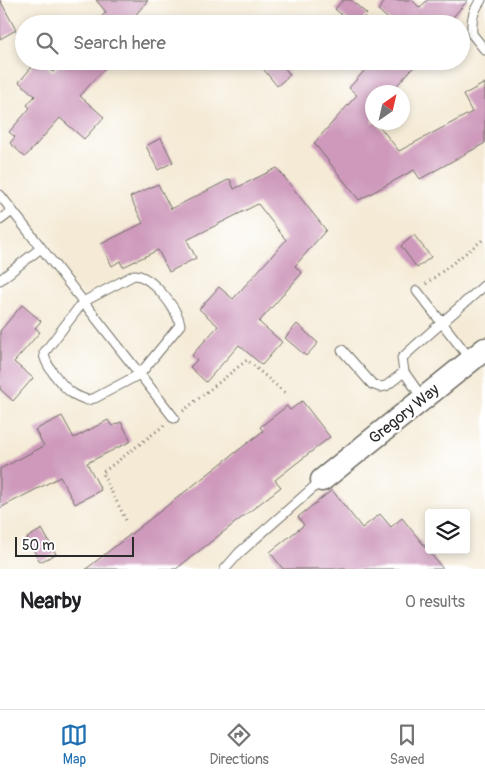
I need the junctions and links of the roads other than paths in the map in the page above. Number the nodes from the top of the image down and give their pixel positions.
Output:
1 (481, 0) edge
2 (485, 50) edge
3 (0, 195) edge
4 (12, 211) junction
5 (0, 220) edge
6 (41, 248) junction
7 (0, 280) edge
8 (485, 285) edge
9 (417, 291) road end
10 (83, 302) junction
11 (441, 322) junction
12 (342, 350) dead end
13 (478, 355) edge
14 (404, 372) junction
15 (140, 374) junction
16 (423, 398) junction
17 (174, 418) dead end
18 (322, 480) joint
19 (226, 569) edge

1 - 2 lane
3 - 4 lane
4 - 5 lane
4 - 6 lane
6 - 7 lane
6 - 10 lane
8 - 11 lane
9 - 11 lane
10 - 15 lane
10 - 15 lane
10 - 15 lane
11 - 13 lane
11 - 14 lane
12 - 14 lane
13 - 16 street, Gregory Way
14 - 16 lane
15 - 17 lane
16 - 18 street, Gregory Way
18 - 19 lane

